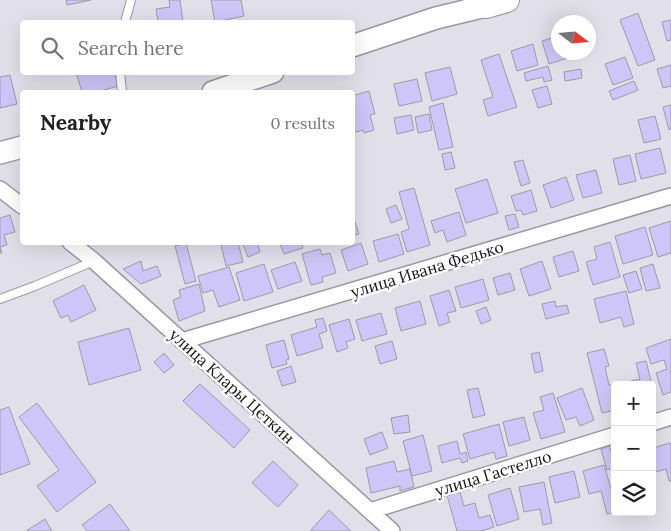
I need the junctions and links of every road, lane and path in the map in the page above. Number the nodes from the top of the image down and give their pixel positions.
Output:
1 (131, 0) edge
2 (489, 2) edge
3 (126, 20) edge
4 (355, 45) edge
5 (120, 75) edge
6 (264, 75) edge
7 (122, 90) edge
8 (218, 90) edge
9 (20, 148) edge
10 (0, 153) edge
11 (0, 189) edge
12 (671, 196) edge
13 (20, 204) edge
14 (74, 245) edge
15 (94, 261) junction
16 (0, 299) edge
17 (182, 341) junction
18 (671, 417) edge
19 (656, 422) edge
20 (611, 436) edge
21 (370, 511) junction
22 (392, 531) edge

1 - 3 lane
2 - 4 street
5 - 7 lane
6 - 8 street
9 - 10 street
11 - 13 street
12 - 17 street, улица Ивана Федько
14 - 15 street, улица Клары Цеткин
15 - 16 lane
15 - 17 street, улица Клары Цеткин
17 - 21 street, улица Клары Цеткин
18 - 19 street
20 - 21 street, улица Гастелло
21 - 22 street, улица Клары Цеткин

